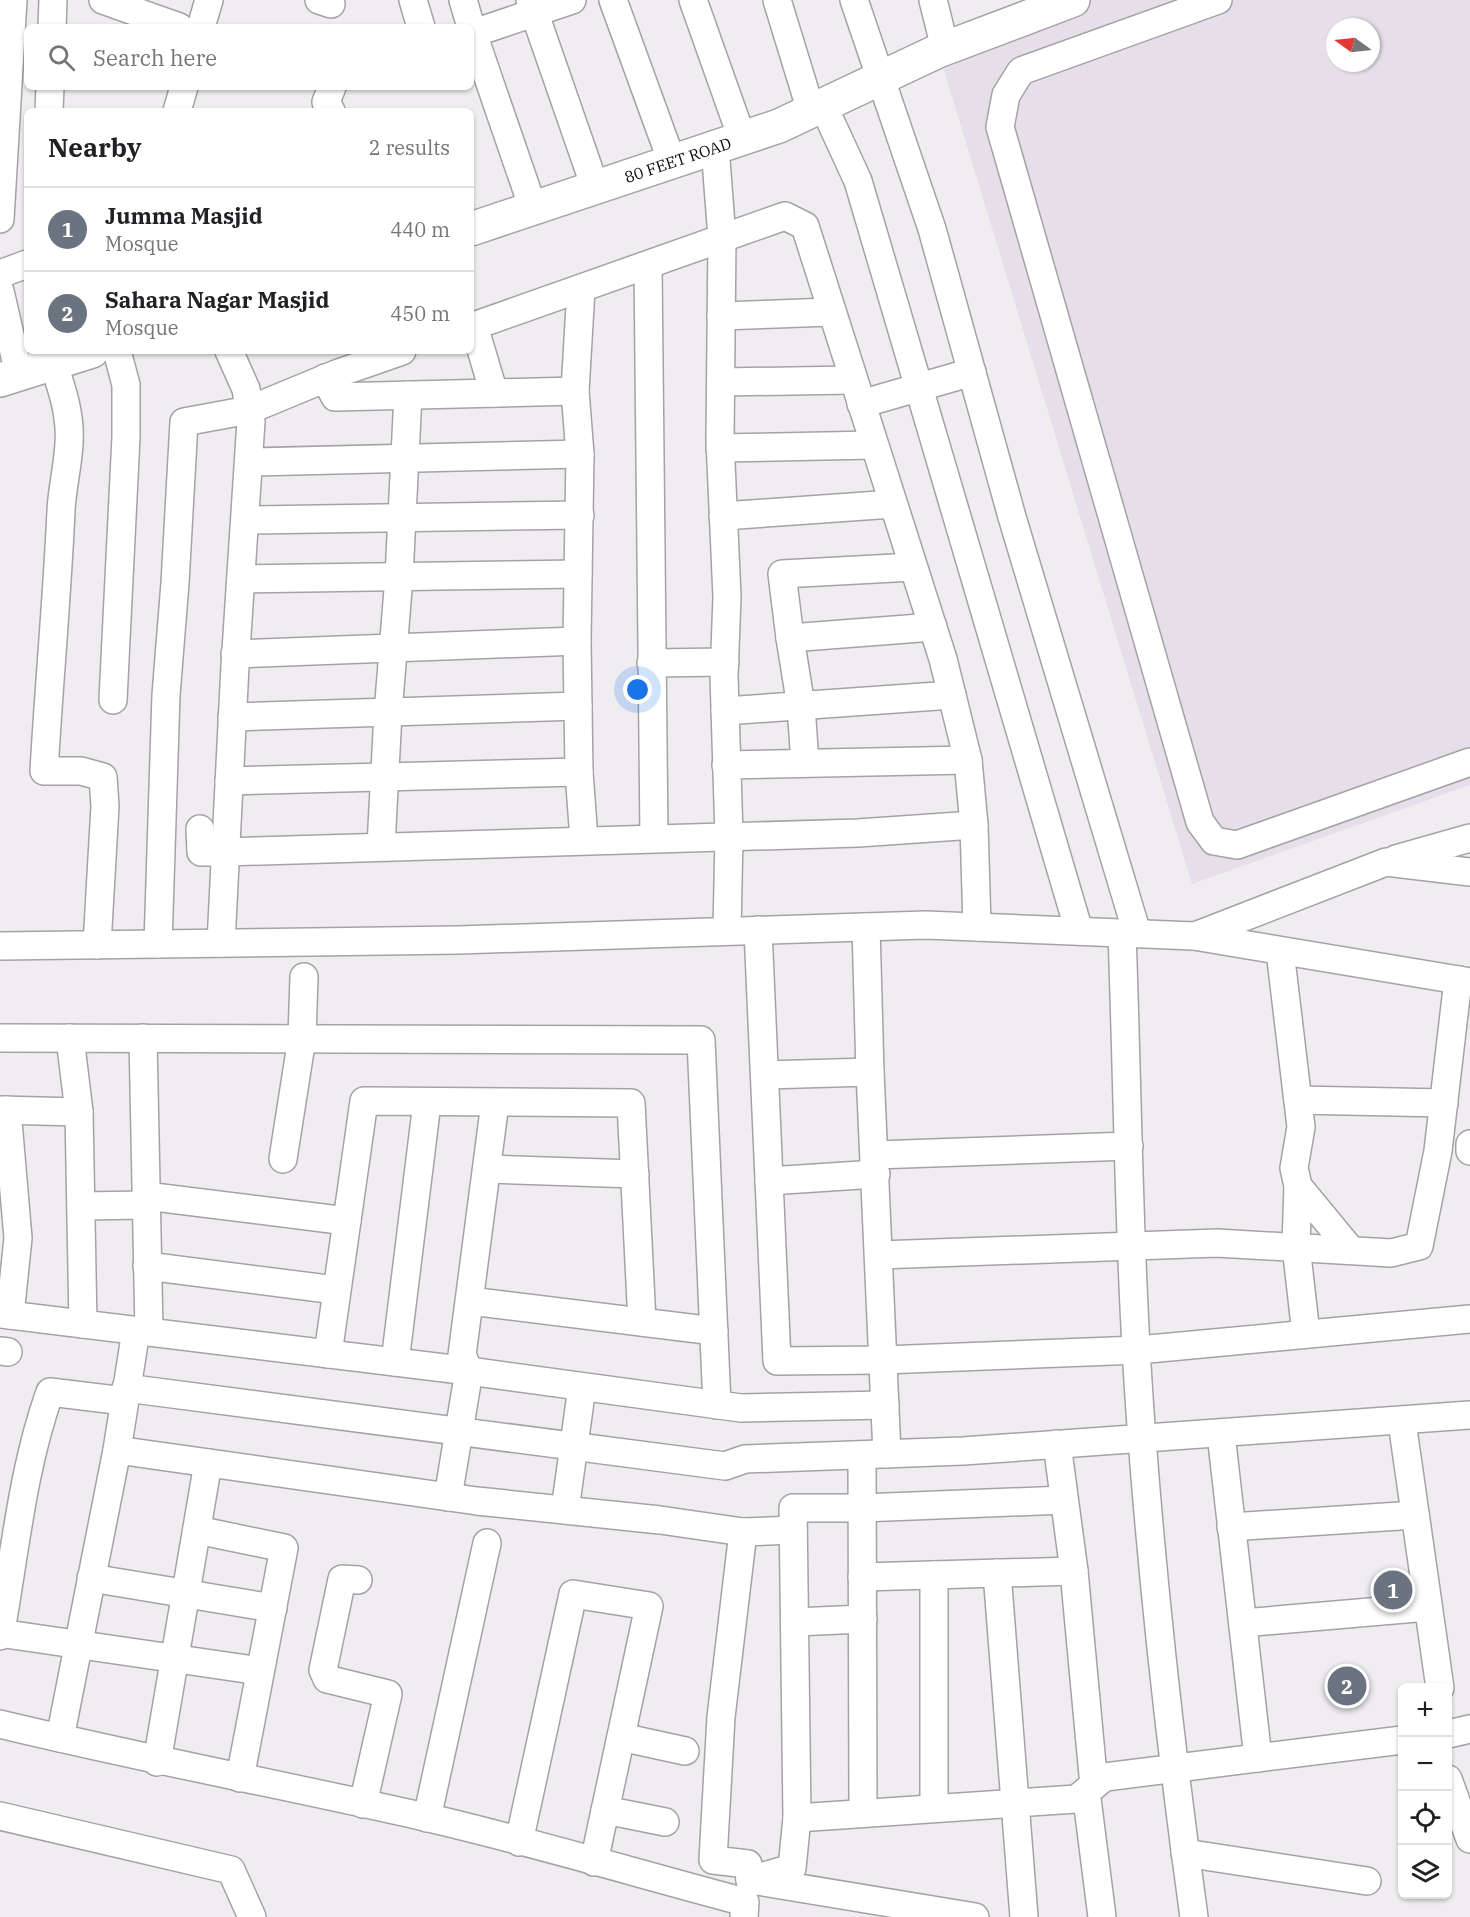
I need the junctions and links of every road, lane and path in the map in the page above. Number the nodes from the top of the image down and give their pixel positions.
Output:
1 (53, 0) edge
2 (103, 0) edge
3 (209, 0) edge
4 (413, 0) edge
5 (463, 0) edge
6 (572, 0) edge
7 (614, 0) edge
8 (693, 0) edge
9 (777, 0) edge
10 (854, 0) edge
11 (933, 0) edge
12 (1073, 0) edge
13 (1218, 0) edge
14 (532, 6) edge
15 (1019, 10) edge
16 (8, 16) edge
17 (52, 24) edge
18 (171, 24) edge
19 (202, 24) edge
20 (420, 24) edge
21 (469, 24) edge
22 (474, 29) edge
23 (474, 39) edge
24 (945, 48) junction
25 (879, 79) junction
26 (50, 90) edge
27 (183, 90) edge
28 (331, 90) edge
29 (49, 108) edge
30 (178, 108) edge
31 (329, 108) edge
32 (817, 108) junction
33 (728, 143) junction
34 (672, 162) junction
35 (596, 187) junction
36 (533, 208) junction
37 (0, 219) edge
38 (474, 228) edge
39 (722, 238) junction
40 (24, 265) edge
41 (648, 266) junction
42 (0, 274) edge
43 (581, 289) junction
44 (0, 291) edge
45 (831, 312) junction
46 (721, 316) junction
47 (474, 326) edge
48 (474, 329) edge
49 (82, 354) edge
50 (118, 354) edge
51 (230, 354) edge
52 (393, 354) edge
53 (53, 363) junction
54 (972, 372) junction
55 (9, 377) edge
56 (325, 378) junction
57 (721, 382) junction
58 (918, 388) junction
59 (575, 391) junction
60 (857, 392) junction
61 (494, 393) junction
62 (408, 395) junction
63 (249, 410) junction
64 (874, 445) junction
65 (720, 448) junction
66 (580, 454) junction
67 (403, 458) junction
68 (249, 462) junction
69 (893, 504) junction
70 (579, 515) junction
71 (723, 516) junction
72 (403, 518) junction
73 (246, 520) junction
74 (913, 567) junction
75 (578, 574) junction
76 (399, 577) junction
77 (241, 579) junction
78 (933, 627) junction
79 (790, 638) junction
80 (578, 641) junction
81 (393, 648) junction
82 (236, 654) junction
83 (724, 662) junction
84 (651, 663) junction
85 (952, 695) junction
86 (113, 700) dead end
87 (578, 706) junction
88 (801, 706) junction
89 (725, 711) junction
90 (387, 713) junction
91 (232, 717) junction
92 (968, 760) junction
93 (1470, 762) edge
94 (805, 763) junction
95 (726, 765) junction
96 (579, 772) junction
97 (385, 778) junction
98 (229, 781) junction
99 (974, 825) junction
100 (200, 829) dead end
101 (729, 836) junction
102 (1470, 837) edge
103 (654, 838) junction
104 (584, 840) junction
105 (381, 846) junction
106 (225, 852) junction
107 (1386, 862) junction
108 (1470, 872) edge
109 (866, 927) junction
110 (977, 927) junction
111 (758, 930) junction
112 (727, 931) junction
113 (1079, 931) junction
114 (1130, 933) junction
115 (1194, 936) junction
116 (221, 943) junction
117 (158, 944) junction
118 (97, 945) junction
119 (0, 946) edge
120 (1280, 951) junction
121 (304, 977) dead end
122 (1464, 981) edge
123 (0, 1038) edge
124 (70, 1038) junction
125 (143, 1038) junction
126 (302, 1038) junction
127 (870, 1072) junction
128 (765, 1075) junction
129 (1299, 1100) junction
130 (426, 1103) junction
131 (495, 1103) junction
132 (1444, 1103) junction
133 (4, 1110) edge
134 (79, 1112) junction
135 (1470, 1144) edge
136 (1129, 1146) junction
137 (1470, 1151) edge
138 (283, 1160) dead end
139 (876, 1164) junction
140 (487, 1169) junction
141 (635, 1174) junction
142 (769, 1181) junction
143 (1298, 1186) junction
144 (146, 1200) junction
145 (81, 1206) junction
146 (346, 1221) junction
147 (9, 1238) edge
148 (1131, 1246) junction
149 (1296, 1246) junction
150 (1350, 1250) junction
151 (879, 1255) junction
152 (147, 1266) junction
153 (336, 1290) junction
154 (470, 1300) junction
155 (5, 1315) edge
156 (1470, 1319) edge
157 (642, 1322) junction
158 (83, 1324) junction
159 (143, 1331) junction
160 (714, 1331) junction
161 (1306, 1334) junction
162 (1138, 1350) junction
163 (328, 1354) junction
164 (884, 1360) junction
165 (394, 1362) junction
166 (469, 1371) junction
167 (582, 1387) junction
168 (125, 1394) junction
169 (717, 1405) junction
170 (885, 1405) junction
171 (1470, 1416) edge
172 (1402, 1422) junction
173 (459, 1431) junction
174 (1221, 1434) junction
175 (1142, 1438) junction
176 (1058, 1444) junction
177 (572, 1445) junction
178 (117, 1450) junction
179 (875, 1454) junction
180 (208, 1463) junction
181 (448, 1497) junction
182 (1064, 1500) junction
183 (862, 1508) junction
184 (565, 1510) junction
185 (1415, 1515) junction
186 (1231, 1527) junction
187 (197, 1530) junction
188 (793, 1530) junction
189 (743, 1532) junction
190 (8, 1538) edge
191 (488, 1543) dead end
192 (1074, 1570) junction
193 (997, 1573) junction
194 (934, 1575) junction
195 (862, 1577) junction
196 (91, 1578) junction
197 (358, 1580) dead end
198 (186, 1594) junction
199 (1428, 1607) junction
200 (273, 1608) junction
201 (862, 1619) junction
202 (795, 1622) junction
203 (1243, 1623) junction
204 (0, 1635) edge
205 (78, 1645) junction
206 (175, 1659) junction
207 (260, 1671) junction
208 (1439, 1683) edge
209 (0, 1724) edge
210 (1470, 1729) edge
211 (1452, 1733) edge
212 (621, 1737) junction
213 (60, 1738) junction
214 (1398, 1740) edge
215 (685, 1751) dead end
216 (1258, 1758) junction
217 (157, 1761) junction
218 (1174, 1768) junction
219 (240, 1778) junction
220 (1090, 1789) junction
221 (1452, 1790) edge
222 (1016, 1803) junction
223 (363, 1804) junction
224 (934, 1808) junction
225 (605, 1810) junction
226 (863, 1813) junction
227 (0, 1816) edge
228 (427, 1818) junction
229 (797, 1818) junction
230 (665, 1822) dead end
231 (1470, 1839) edge
232 (519, 1842) junction
233 (1185, 1853) junction
234 (594, 1862) junction
235 (750, 1880) junction
236 (1367, 1881) dead end
237 (252, 1917) edge
238 (744, 1917) edge
239 (975, 1917) edge
240 (1024, 1917) edge
241 (1102, 1917) edge
242 (1194, 1917) edge

1 - 17 street
2 - 18 street
3 - 19 street
4 - 20 street
5 - 21 street
6 - 14 street
7 - 34 street
8 - 33 street
9 - 32 street
10 - 25 street
11 - 24 street
12 - 15 main road, 80 FEET ROAD
13 - 93 street
14 - 22 street
14 - 35 street
15 - 24 main road, 80 FEET ROAD
16 - 37 street
23 - 36 street
24 - 25 main road, 80 FEET ROAD
25 - 32 main road, 80 FEET ROAD
25 - 54 street
26 - 29 street
27 - 30 street
28 - 31 street
32 - 33 main road, 80 FEET ROAD
32 - 58 street
33 - 34 main road, 80 FEET ROAD
33 - 39 street
34 - 35 main road, 80 FEET ROAD
35 - 36 main road, 80 FEET ROAD
36 - 38 main road, 80 FEET ROAD
39 - 41 street
39 - 45 street
39 - 46 street
40 - 42 street
41 - 43 street
41 - 84 street
43 - 47 street
43 - 59 street
44 - 55 street
45 - 46 street
45 - 60 street
46 - 57 street
48 - 61 street
49 - 53 main road
50 - 86 street
51 - 63 street
52 - 56 street
53 - 55 main road
53 - 118 street
54 - 58 street
54 - 114 street
56 - 62 street
56 - 63 street
57 - 60 street
57 - 65 street
58 - 60 street
58 - 113 street
59 - 61 street
59 - 66 street
60 - 64 street
61 - 62 street
62 - 67 street
63 - 68 street
63 - 117 street
64 - 65 street
64 - 69 street
65 - 71 street
66 - 67 street
66 - 70 street
67 - 68 street
67 - 72 street
68 - 73 street
69 - 71 street
69 - 74 street
70 - 72 street
70 - 75 street
71 - 83 street
72 - 73 street
72 - 76 street
73 - 77 street
74 - 78 street
74 - 79 street
75 - 76 street
75 - 80 street
76 - 77 street
76 - 81 street
77 - 82 street
78 - 79 street
78 - 85 street
79 - 88 street
80 - 81 street
80 - 87 street
81 - 82 street
81 - 90 street
82 - 91 street
83 - 84 street
83 - 89 street
84 - 103 street
85 - 88 street
85 - 92 street
87 - 90 street
87 - 96 street
88 - 89 street
88 - 94 street
89 - 95 street
90 - 91 street
90 - 97 street
91 - 98 street
92 - 94 street
92 - 99 street
94 - 95 street
95 - 101 street
96 - 97 street
96 - 104 street
97 - 98 street
97 - 105 street
98 - 106 street
99 - 101 street
99 - 110 street
100 - 106 street
101 - 103 street
101 - 112 street
102 - 107 street
103 - 104 street
104 - 105 street
105 - 106 street
106 - 116 street
107 - 108 street
107 - 115 street
109 - 110 street
109 - 111 street
109 - 127 street
110 - 113 street
111 - 112 street
111 - 128 street
112 - 116 street
113 - 114 street
114 - 115 street
114 - 136 street
115 - 120 street
116 - 117 street
117 - 118 street
118 - 119 street
120 - 122 street
120 - 129 street
121 - 126 street
122 - 132 street
123 - 124 street
124 - 125 street
124 - 134 street
125 - 126 street
125 - 144 street
126 - 138 street
126 - 160 street
127 - 128 street
127 - 139 street
128 - 142 street
129 - 132 street
129 - 143 street
130 - 131 street
130 - 146 street
130 - 165 street
131 - 140 street
131 - 141 street
132 - 150 street
133 - 134 street
133 - 147 street
134 - 145 street
135 - 137 street
136 - 139 street
136 - 148 street
139 - 142 street
139 - 151 street
140 - 141 street
140 - 154 street
141 - 157 street
142 - 164 street
143 - 149 street
143 - 150 street
144 - 145 street
144 - 146 street
144 - 152 street
145 - 158 street
146 - 153 street
147 - 155 street
148 - 149 street
148 - 151 street
148 - 162 street
149 - 150 street
149 - 161 street
151 - 164 street
152 - 153 street
152 - 159 street
153 - 163 street
154 - 157 street
154 - 166 street
155 - 158 street
156 - 161 street
157 - 160 street
158 - 159 street
159 - 163 street
159 - 168 street
160 - 169 street
161 - 162 street
162 - 164 street
162 - 175 street
163 - 165 street
164 - 170 street
165 - 166 street
166 - 167 street
166 - 173 street
167 - 169 street
167 - 177 street
168 - 173 street
168 - 178 street
168 - 190 street
169 - 170 street
170 - 179 street
171 - 172 street
172 - 174 street
172 - 185 street
173 - 177 street
173 - 181 street
174 - 175 street
174 - 186 street
175 - 176 street
175 - 218 street
176 - 179 street
176 - 182 street
177 - 179 street
177 - 184 street
178 - 180 street
178 - 196 street
179 - 183 street
180 - 181 street
180 - 187 street
181 - 184 street
182 - 183 street
182 - 192 street
183 - 188 street
183 - 195 street
184 - 189 street
185 - 186 street
185 - 199 street
186 - 203 street
187 - 198 street
187 - 200 street
188 - 189 street
188 - 202 street
189 - 235 street
190 - 204 street
191 - 228 street
192 - 193 street
192 - 220 street
193 - 194 street
193 - 222 street
194 - 195 street
194 - 224 street
195 - 201 street
196 - 198 street
196 - 205 street
197 - 223 street
198 - 200 street
198 - 206 street
199 - 203 street
199 - 208 street
200 - 207 street
201 - 202 street
201 - 226 street
202 - 229 street
203 - 216 street
204 - 205 street
205 - 206 street
205 - 213 street
206 - 207 street
206 - 217 street
207 - 219 street
209 - 213 street
210 - 211 street
212 - 215 street
212 - 225 street
212 - 232 street
213 - 217 street
214 - 216 street
216 - 218 street
217 - 219 street
218 - 220 street
218 - 233 street
219 - 223 street
220 - 222 street
220 - 241 street
221 - 231 street
222 - 224 street
222 - 240 street
223 - 228 street
224 - 226 street
225 - 230 street
225 - 234 street
226 - 229 street
227 - 237 street
228 - 232 street
229 - 235 street
232 - 234 street
233 - 236 street
233 - 242 street
234 - 238 street
235 - 239 street

